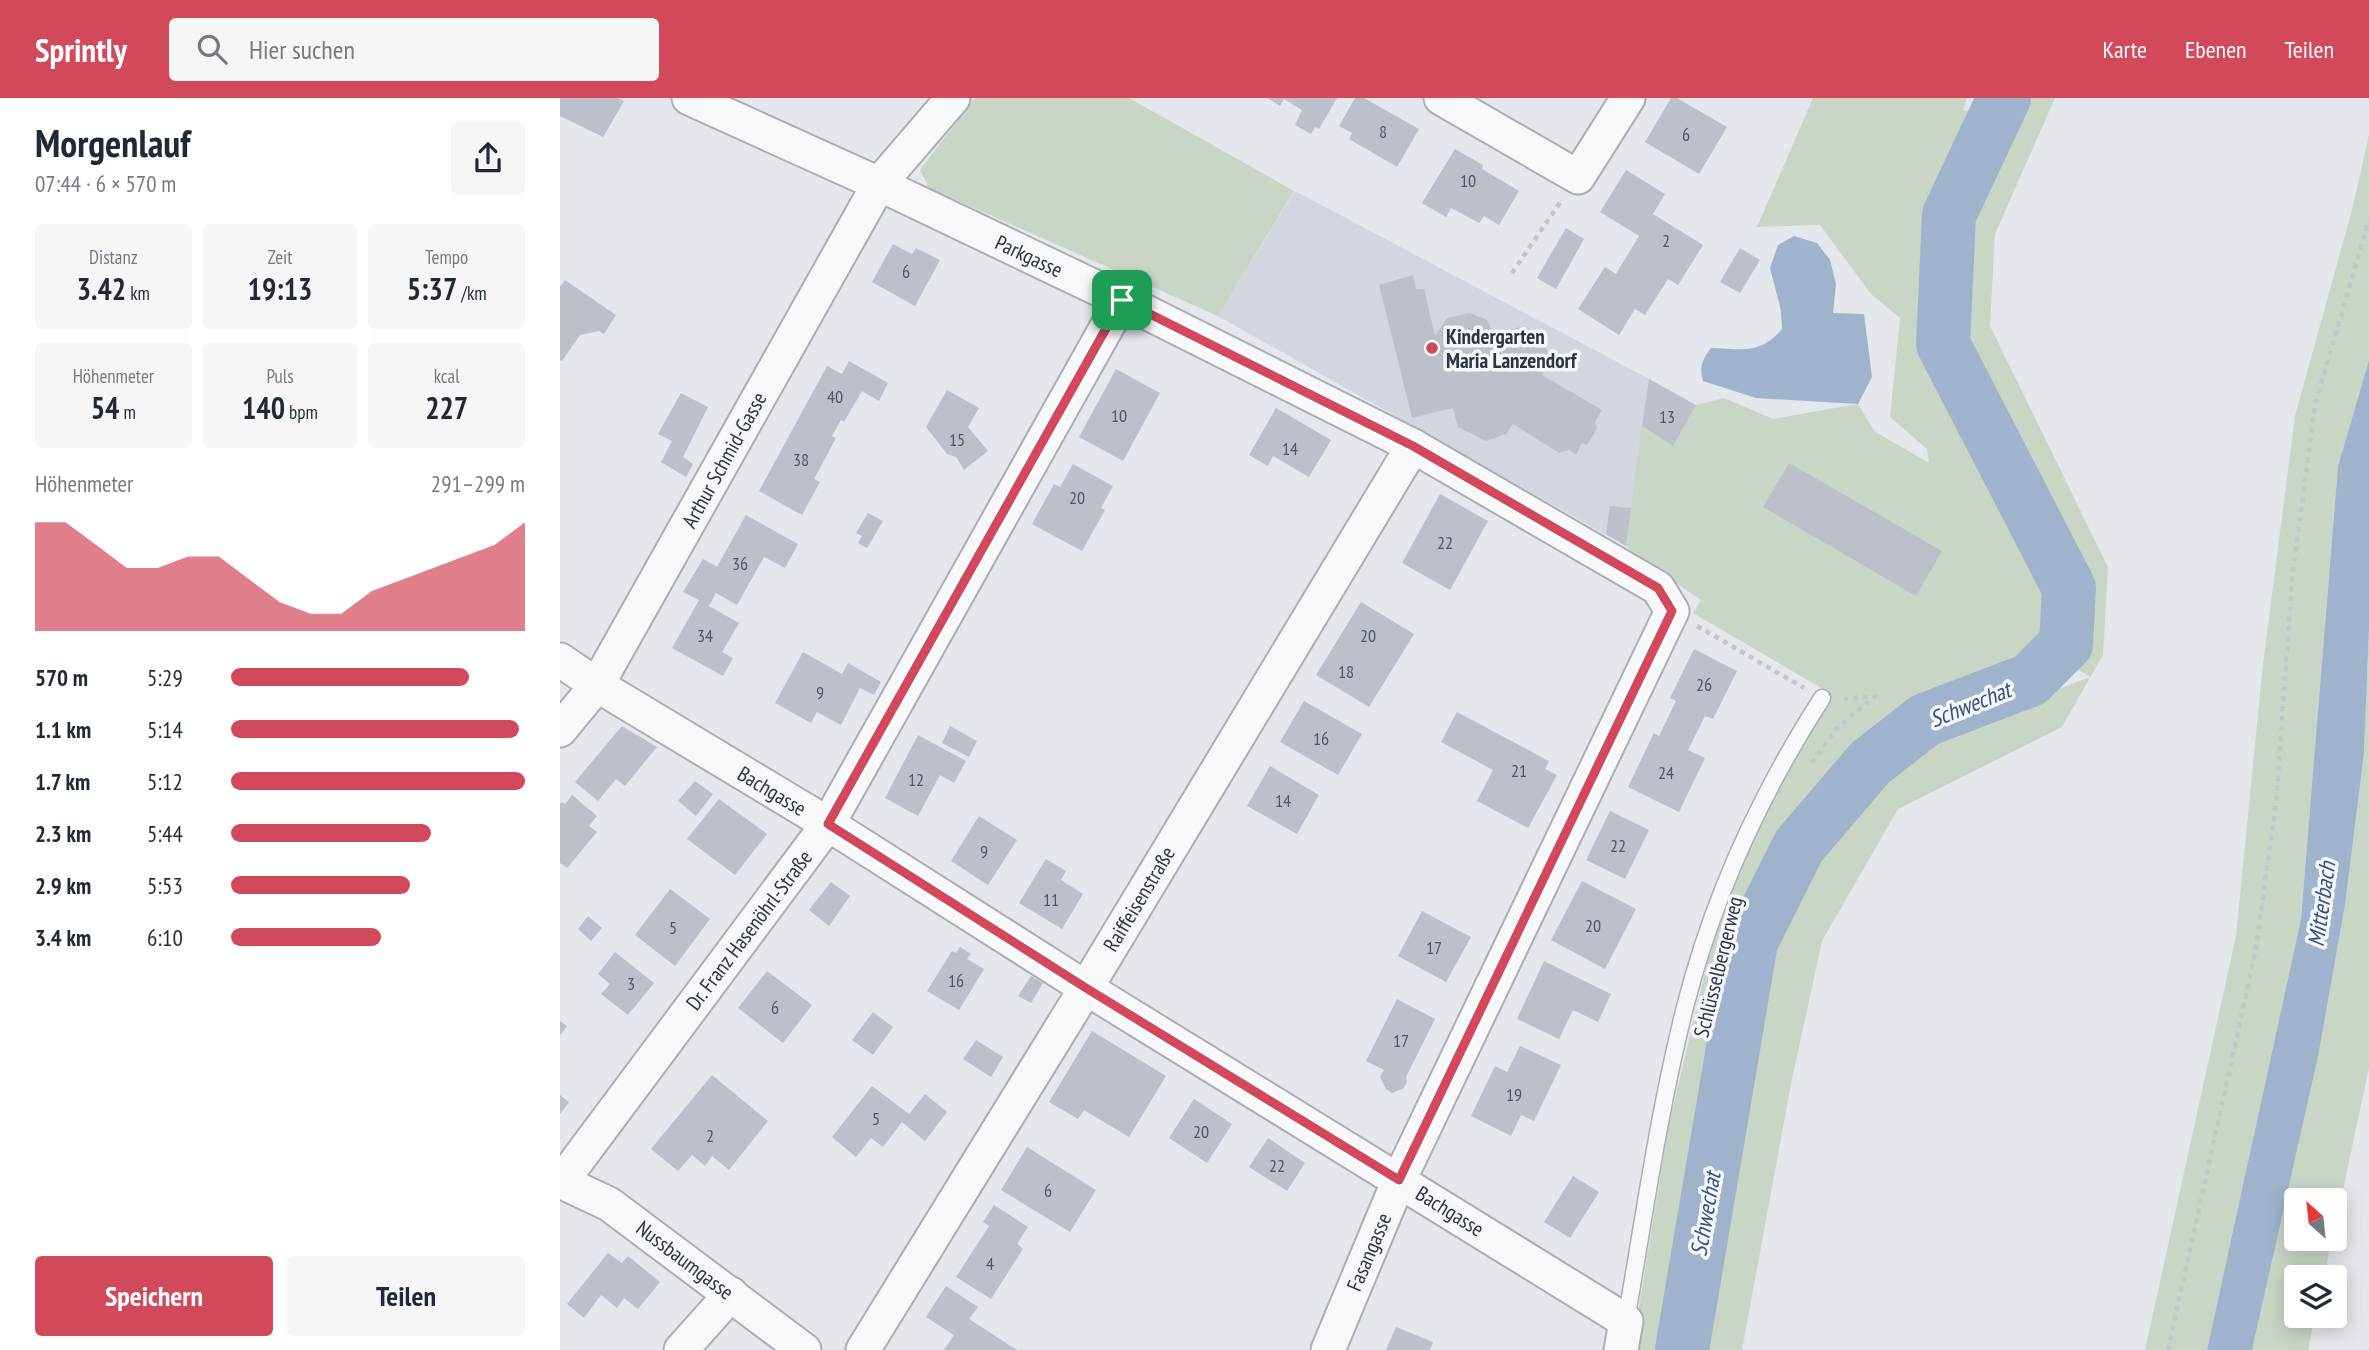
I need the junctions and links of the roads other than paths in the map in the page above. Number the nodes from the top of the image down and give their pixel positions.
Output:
1 (689, 98) edge
2 (953, 98) edge
3 (1441, 98) edge
4 (1628, 98) edge
5 (879, 184) junction
6 (1122, 300) junction
7 (1413, 446) junction
8 (1665, 599) joint
9 (560, 660) edge
10 (597, 685) junction
11 (1822, 698) road end
12 (560, 730) edge
13 (828, 824) junction
14 (1086, 988) junction
15 (1399, 1180) junction
16 (561, 1181) edge
17 (731, 1294) junction
18 (1624, 1335) edge
19 (681, 1350) edge
20 (804, 1350) edge
21 (863, 1350) edge
22 (1328, 1350) edge

1 - 5 street, Parkgasse
2 - 5 street, Arthur Schmid-Gasse
3 - 4 street
5 - 6 street, Parkgasse
5 - 10 street, Arthur Schmid-Gasse
6 - 7 street, Parkgasse
6 - 13 street, Dr. Franz Hasenöhrl-Straße
7 - 8 street, Parkgasse
7 - 14 street, Raiffeisenstraße
8 - 15 street, Fasangasse
9 - 10 street, Bachgasse
10 - 12 street, Arthur Schmid-Gasse
10 - 13 street, Bachgasse
11 - 18 lane
13 - 14 street, Bachgasse
13 - 16 street, Dr. Franz Hasenöhrl-Straße
14 - 15 street, Bachgasse
14 - 21 street, Raiffeisenstraße
15 - 18 street, Bachgasse
15 - 22 street, Fasangasse
16 - 17 street, Nussbaumgasse
17 - 19 street
17 - 20 street, Nussbaumgasse

